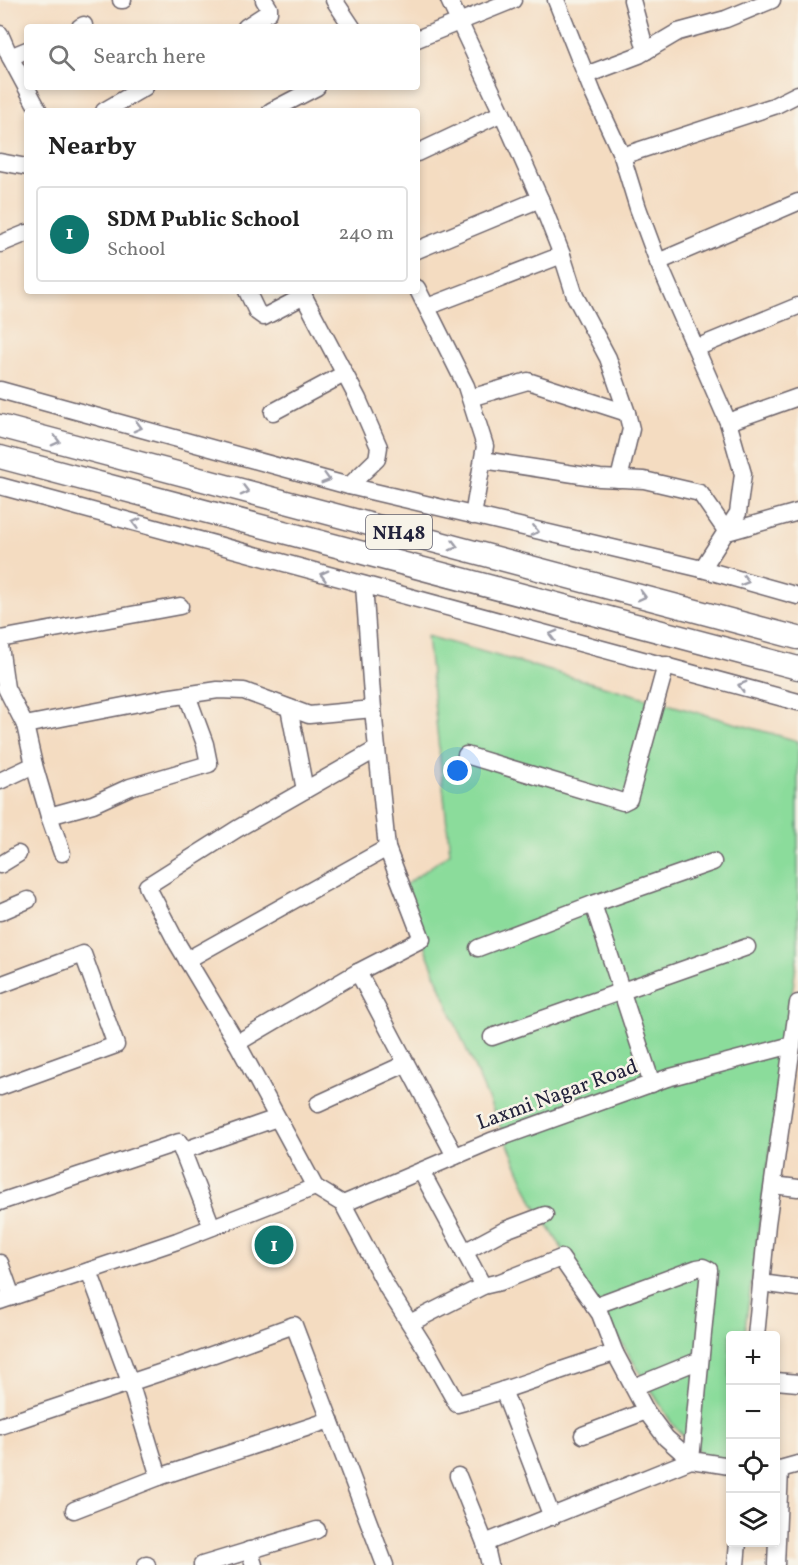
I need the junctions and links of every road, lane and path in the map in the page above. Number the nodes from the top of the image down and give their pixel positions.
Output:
1 (264, 0) edge
2 (334, 0) edge
3 (449, 0) edge
4 (513, 0) edge
5 (556, 0) edge
6 (632, 0) edge
7 (772, 0) edge
8 (459, 22) junction
9 (251, 24) edge
10 (350, 24) edge
11 (0, 34) edge
12 (420, 38) edge
13 (24, 51) edge
14 (646, 51) junction
15 (10, 57) junction
16 (586, 75) junction
17 (24, 83) edge
18 (28, 90) edge
19 (141, 90) edge
20 (311, 90) edge
21 (798, 94) edge
22 (37, 108) edge
23 (109, 108) edge
24 (277, 108) edge
25 (502, 113) junction
26 (420, 152) edge
27 (622, 156) junction
28 (0, 162) edge
29 (24, 166) edge
30 (540, 199) junction
31 (798, 202) edge
32 (24, 235) edge
33 (0, 244) edge
34 (420, 249) edge
35 (562, 255) junction
36 (658, 262) junction
37 (248, 294) edge
38 (302, 294) edge
39 (420, 294) edge
40 (798, 306) edge
41 (427, 307) junction
42 (696, 348) junction
43 (344, 374) junction
44 (0, 390) edge
45 (798, 397) edge
46 (470, 398) junction
47 (273, 412) dead end
48 (627, 413) junction
49 (728, 422) junction
50 (0, 426) edge
51 (0, 457) edge
52 (483, 460) junction
53 (619, 479) junction
54 (0, 486) edge
55 (349, 486) junction
56 (798, 512) edge
57 (473, 516) junction
58 (727, 532) junction
59 (702, 569) junction
60 (364, 585) junction
61 (798, 596) edge
62 (180, 606) dead end
63 (798, 638) edge
64 (0, 639) edge
65 (0, 646) edge
66 (666, 665) junction
67 (794, 667) edge
68 (2, 675) edge
69 (187, 695) junction
70 (798, 702) edge
71 (289, 708) junction
72 (373, 709) junction
73 (25, 725) junction
74 (377, 749) junction
75 (466, 755) dead end
76 (33, 765) junction
77 (0, 781) edge
78 (305, 790) junction
79 (49, 816) junction
80 (387, 848) junction
81 (62, 853) dead end
82 (18, 854) dead end
83 (713, 862) dead end
84 (0, 865) edge
85 (28, 900) dead end
86 (593, 904) junction
87 (0, 912) edge
88 (747, 947) dead end
89 (478, 948) dead end
90 (187, 960) junction
91 (358, 972) junction
92 (0, 985) edge
93 (621, 991) junction
94 (798, 1003) edge
95 (492, 1037) dead end
96 (237, 1043) junction
97 (792, 1045) junction
98 (405, 1064) junction
99 (652, 1084) junction
100 (0, 1087) edge
101 (318, 1104) dead end
102 (277, 1118) junction
103 (182, 1151) junction
104 (455, 1156) junction
105 (421, 1171) junction
106 (773, 1185) junction
107 (315, 1187) junction
108 (798, 1188) edge
109 (0, 1202) edge
110 (343, 1204) junction
111 (545, 1215) dead end
112 (212, 1227) junction
113 (464, 1251) junction
114 (0, 1263) edge
115 (89, 1271) junction
116 (761, 1283) junction
117 (483, 1286) junction
118 (798, 1288) edge
119 (6, 1299) edge
120 (594, 1306) junction
121 (410, 1323) junction
122 (756, 1331) edge
123 (615, 1353) junction
124 (700, 1360) junction
125 (780, 1381) edge
126 (130, 1382) junction
127 (798, 1383) edge
128 (634, 1387) junction
129 (503, 1390) junction
130 (646, 1411) junction
131 (330, 1420) junction
132 (0, 1426) edge
133 (583, 1435) dead end
134 (691, 1460) junction
135 (798, 1464) edge
136 (726, 1465) edge
137 (780, 1468) edge
138 (458, 1476) dead end
139 (159, 1477) junction
140 (778, 1493) edge
141 (74, 1510) dead end
142 (552, 1517) junction
143 (317, 1530) dead end
144 (485, 1543) junction
145 (738, 1547) edge
146 (251, 1558) edge
147 (202, 1565) edge
148 (385, 1565) edge
149 (489, 1565) edge
150 (736, 1565) edge
151 (776, 1565) edge

1 - 9 street
2 - 10 street
3 - 8 street
4 - 8 street
5 - 16 street
6 - 14 street
7 - 14 street
8 - 12 street
8 - 25 street
11 - 15 street
13 - 15 street
14 - 16 street
15 - 17 street
16 - 27 street
18 - 22 street
19 - 23 street
20 - 24 street
21 - 27 street
25 - 26 street
25 - 30 street
27 - 36 street
28 - 29 street
30 - 34 street
30 - 35 street
31 - 36 street
32 - 33 street
35 - 41 street
35 - 48 street
36 - 42 street
37 - 38 street
38 - 43 street
39 - 41 street
40 - 42 street
41 - 46 street
42 - 49 street
43 - 47 street
43 - 55 street
44 -> 55 street
45 - 49 street
46 - 48 street
46 - 52 street
48 - 53 street
49 - 58 street
50 -> 63 highway, NH48
51 - 67 highway, NH48
52 - 53 street
52 - 57 street
53 - 58 street
60 -> 54 street
55 - 57 street
56 - 58 street
57 -> 59 street
58 - 59 street
59 -> 61 street
66 -> 60 street
60 - 72 street
62 - 64 street
65 - 68 street
70 -> 66 street
66 - 75 street
68 - 73 street
69 - 71 street
69 - 73 street
69 - 79 street
71 - 72 street
71 - 78 street
72 - 74 street
73 - 76 street
74 - 78 street
74 - 80 street
76 - 77 street
76 - 79 street
78 - 90 street
79 - 81 street
80 - 90 street
80 - 91 street
82 - 84 street
83 - 86 street
85 - 87 street
86 - 89 street
86 - 93 street
88 - 93 street
90 - 96 street
91 - 96 street
91 - 98 street
92 - 100 street
93 - 95 street
93 - 99 street
94 - 97 street
96 - 102 street
97 - 99 street, Laxmi Nagar Road
97 - 106 street
98 - 101 street
98 - 104 street
99 - 104 street, Laxmi Nagar Road
102 - 103 street
102 - 107 street
103 - 109 street
103 - 112 street
104 - 105 street, Laxmi Nagar Road
105 - 110 street, Laxmi Nagar Road
105 - 113 street
106 - 108 street
106 - 116 street
107 - 110 street
107 - 112 street
110 - 121 street
111 - 113 street
112 - 115 street
113 - 117 street
114 - 119 street
115 - 119 street
115 - 126 street
116 - 118 street
116 - 122 street
117 - 120 street
117 - 121 street
120 - 123 street
120 - 124 street
121 - 129 street
123 - 128 street
123 - 129 street
124 - 128 street
124 - 134 street
125 - 127 street
126 - 131 street
126 - 132 street
126 - 139 street
128 - 130 street
129 - 142 street
130 - 133 street
130 - 134 street
131 - 139 street
131 - 148 street
134 - 136 street
134 - 142 street
135 - 137 street
138 - 144 street
139 - 141 street
140 - 151 street
142 - 144 street
143 - 146 street
144 - 149 street
145 - 150 street
146 - 147 street

